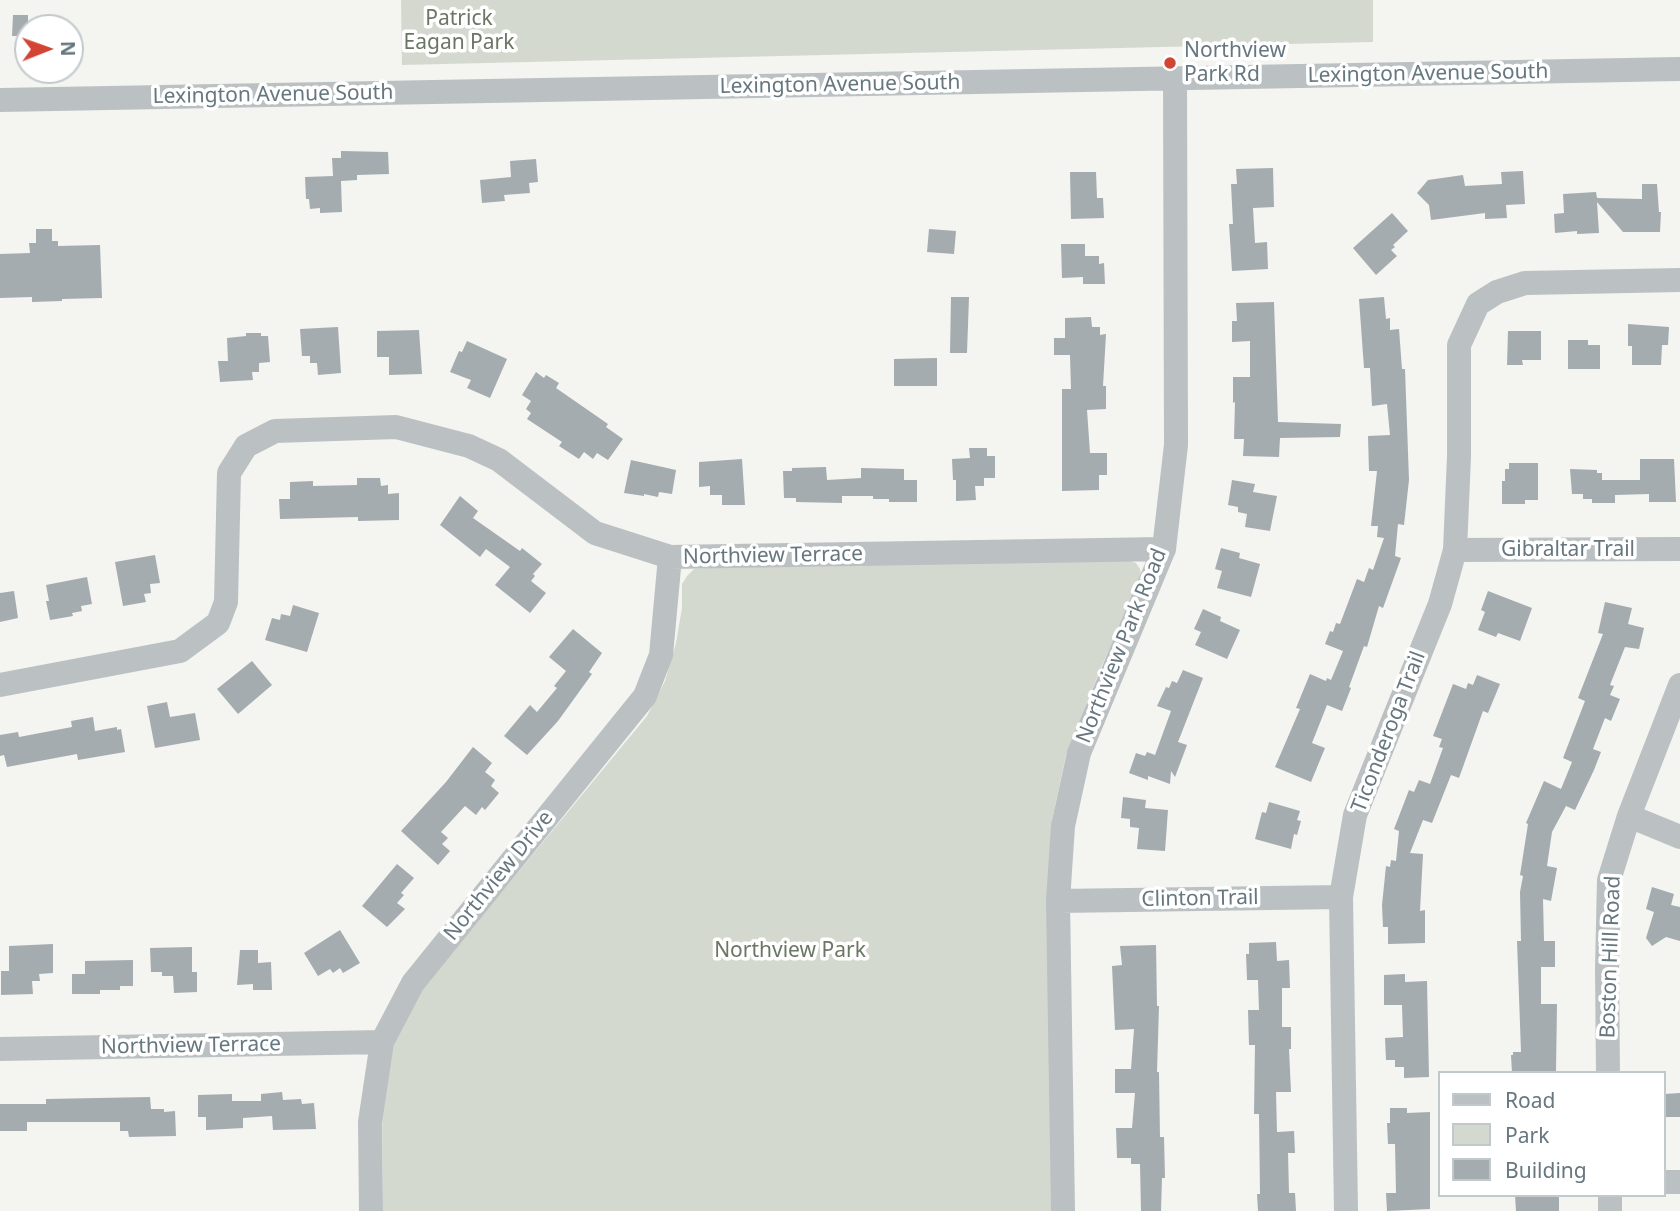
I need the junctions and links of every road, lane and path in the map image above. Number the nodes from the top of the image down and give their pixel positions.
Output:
1 (1680, 69) edge
2 (1175, 79) junction
3 (0, 100) edge
4 (1680, 280) edge
5 (1164, 549) junction
6 (1680, 549) edge
7 (1455, 550) junction
8 (670, 557) junction
9 (0, 685) edge
10 (1680, 685) edge
11 (1629, 816) junction
12 (1680, 837) edge
13 (1342, 897) junction
14 (1058, 901) junction
15 (382, 1042) junction
16 (0, 1049) edge
17 (1608, 1071) edge
18 (371, 1211) edge
19 (1063, 1211) edge
20 (1346, 1211) edge

1 - 2 street, Lexington Avenue South
2 - 3 street, Lexington Avenue South
2 - 5 street, Northview Park Road
4 - 7 street, Ticonderoga Trail
5 - 8 street, Northview Terrace
5 - 14 street, Northview Park Road
6 - 7 street, Gibraltar Trail
7 - 13 street, Ticonderoga Trail
8 - 9 street, Northview Terrace
8 - 15 street, Northview Drive
10 - 11 street, Boston Hill Road
11 - 12 street
11 - 17 street, Boston Hill Road
13 - 14 street, Clinton Trail
13 - 20 street, Ticonderoga Trail
14 - 19 street, Northview Park Road
15 - 16 street, Northview Terrace
15 - 18 street, Northview Drive

